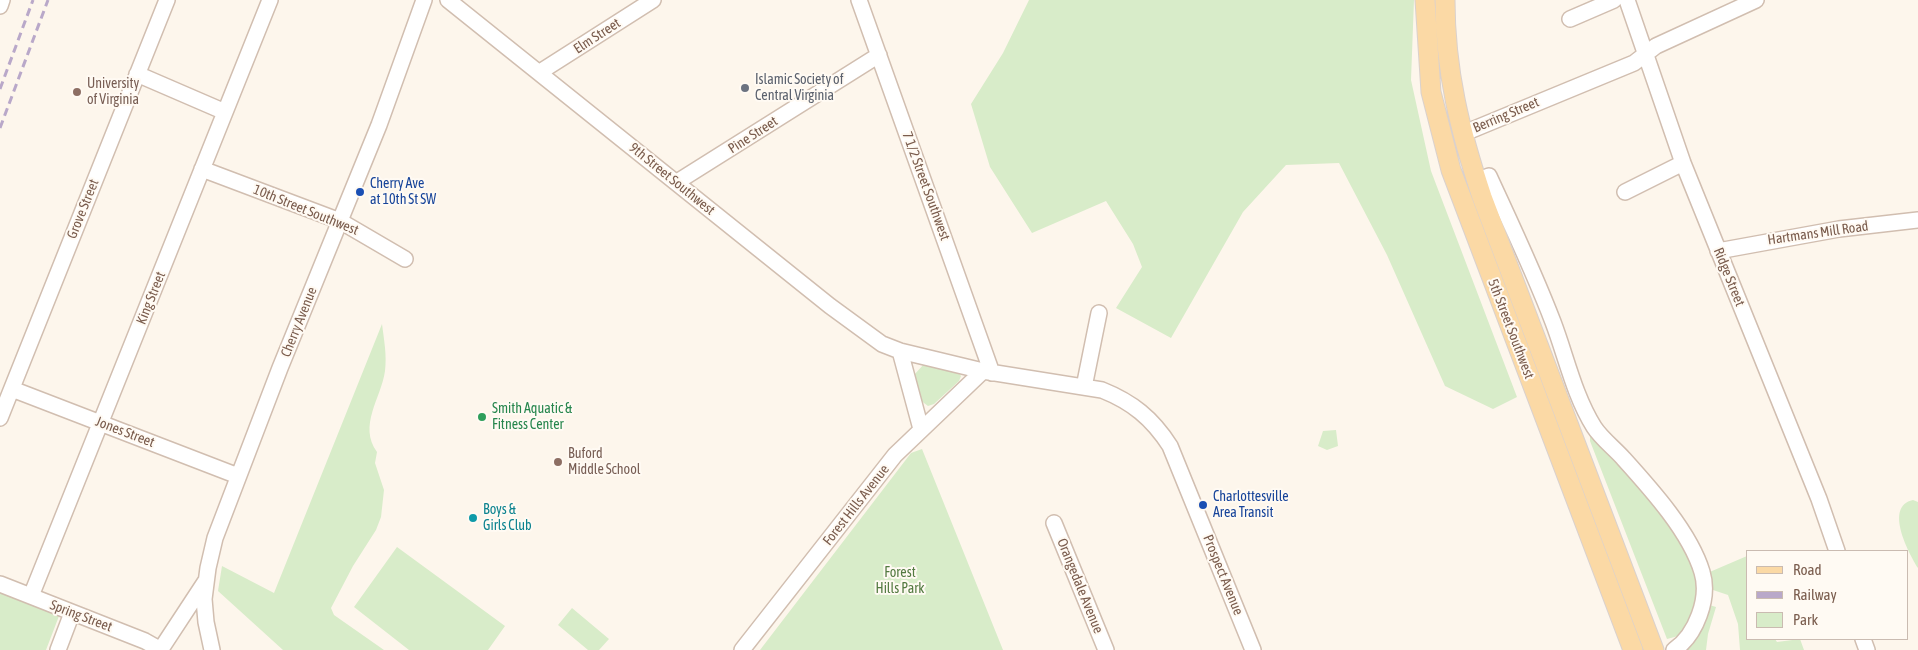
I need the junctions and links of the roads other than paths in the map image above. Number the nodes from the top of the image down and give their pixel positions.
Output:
1 (2, 0) edge
2 (167, 0) edge
3 (270, 0) edge
4 (424, 0) edge
5 (448, 0) edge
6 (653, 0) edge
7 (859, 0) edge
8 (1425, 0) edge
9 (1445, 0) edge
10 (1614, 0) edge
11 (1626, 0) edge
12 (1756, 0) edge
13 (0, 6) edge
14 (1570, 19) dead end
15 (1645, 54) junction
16 (878, 55) junction
17 (540, 72) junction
18 (137, 74) junction
19 (225, 112) junction
20 (1462, 134) junction
21 (1683, 163) junction
22 (202, 170) junction
23 (1476, 181) junction
24 (677, 182) junction
25 (1625, 192) dead end
26 (1918, 220) edge
27 (340, 221) junction
28 (1718, 251) junction
29 (405, 259) dead end
30 (1530, 269) junction
31 (1512, 277) junction
32 (1099, 313) dead end
33 (900, 351) junction
34 (988, 372) junction
35 (1084, 387) junction
36 (12, 389) junction
37 (0, 418) edge
38 (1567, 420) junction
39 (101, 423) junction
40 (1548, 428) junction
41 (921, 429) junction
42 (238, 476) junction
43 (1054, 523) dead end
44 (1837, 550) edge
45 (206, 581) junction
46 (0, 584) edge
47 (31, 596) junction
48 (72, 613) junction
49 (58, 650) edge
50 (161, 650) edge
51 (212, 650) edge
52 (742, 650) edge
53 (1106, 650) edge
54 (1253, 650) edge
55 (1633, 650) edge
56 (1654, 650) edge
57 (1674, 650) edge

1 - 13 street
2 - 18 street, Grove Street
3 - 19 street, King Street
4 - 27 street, Cherry Avenue
5 - 17 street, 9th Street Southwest
6 - 17 street, Elm Street
7 - 16 street, 7 1/2 Street Southwest
8 - 40 main road, 5th Street Southwest
9 - 20 main road, 5th Street Southwest
10 - 14 street
11 - 15 street, Ridge Street
12 - 15 street
15 - 20 street, Berring Street
15 - 21 street, Ridge Street
16 - 24 street, Pine Street
16 - 34 street, 7 1/2 Street Southwest
17 - 24 street, 9th Street Southwest
18 - 19 street
18 - 36 street, Grove Street
19 - 22 street, King Street
20 - 23 main road, 5th Street Southwest
21 - 25 street
21 - 28 street, Ridge Street
22 - 27 street, 10th Street Southwest
22 - 39 street, King Street
23 - 30 street
23 - 31 main road, 5th Street Southwest
24 - 33 street, 9th Street Southwest
26 - 28 street, Hartmans Mill Road
27 - 29 street, 10th Street Southwest
27 - 42 street, Cherry Avenue
28 - 44 street, Ridge Street
30 - 31 street, 5th Street Southwest
30 - 57 street
31 - 38 main road, 5th Street Southwest
32 - 35 street
33 - 34 street, 9th Street Southwest
33 - 41 street
34 - 35 street, Prospect Avenue
34 - 41 street, Forest Hills Avenue
35 - 54 street, Prospect Avenue
36 - 37 street, Grove Street
36 - 39 street, Jones Street
38 - 40 street
38 - 56 main road, 5th Street Southwest
39 - 42 street, Jones Street
39 - 47 street, King Street
40 - 55 main road, 5th Street Southwest
41 - 52 street, Forest Hills Avenue
42 - 45 street, Cherry Avenue
43 - 53 street, Orangedale Avenue
45 - 50 street
45 - 51 street, Cherry Avenue
46 - 47 street, Spring Street
47 - 48 street, Spring Street
48 - 49 street
48 - 50 street, Spring Street

